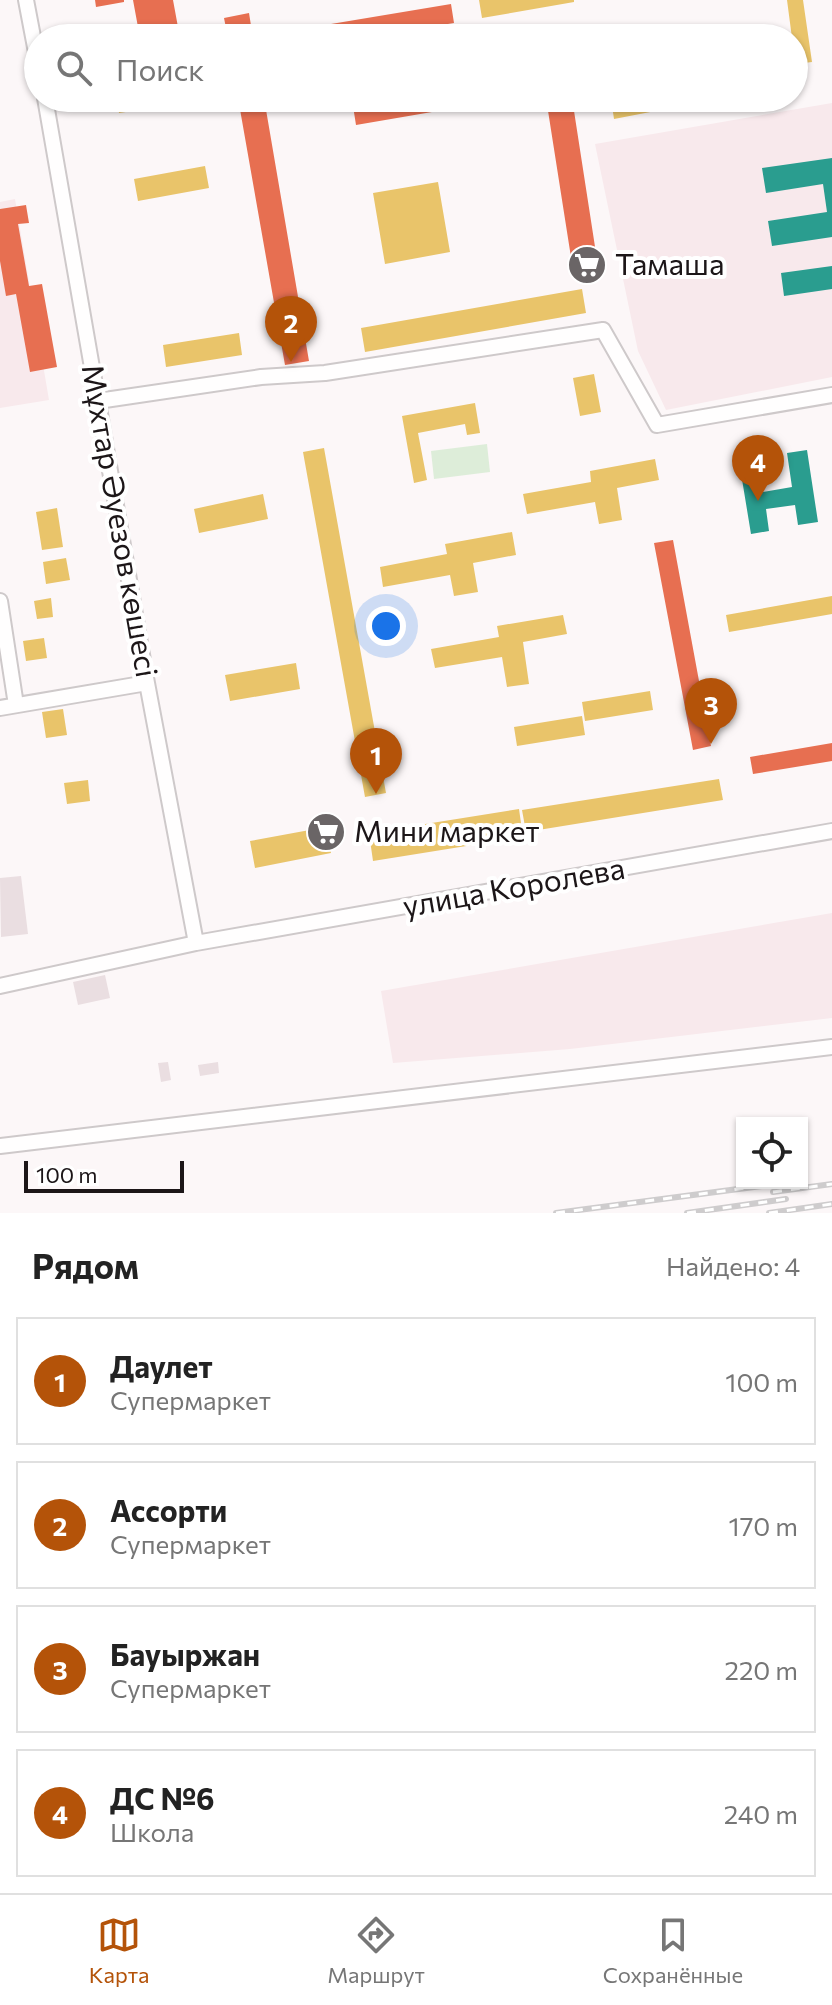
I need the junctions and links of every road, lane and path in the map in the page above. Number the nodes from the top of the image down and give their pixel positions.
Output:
1 (26, 0) edge
2 (31, 24) edge
3 (47, 112) edge
4 (832, 395) edge
5 (98, 401) junction
6 (0, 601) edge
7 (147, 683) junction
8 (16, 705) junction
9 (0, 708) edge
10 (832, 831) edge
11 (196, 943) junction
12 (0, 986) edge
13 (832, 1047) edge
14 (0, 1146) edge

1 - 2 street
3 - 5 street, Мұхтар Әуезов көшесі
4 - 5 street
5 - 7 street, Мұхтар Әуезов көшесі
6 - 8 street
7 - 8 street
7 - 11 street, Мұхтар Әуезов көшесі
8 - 9 street
10 - 11 street, улица Королева
11 - 12 street, улица Королева
13 - 14 street

